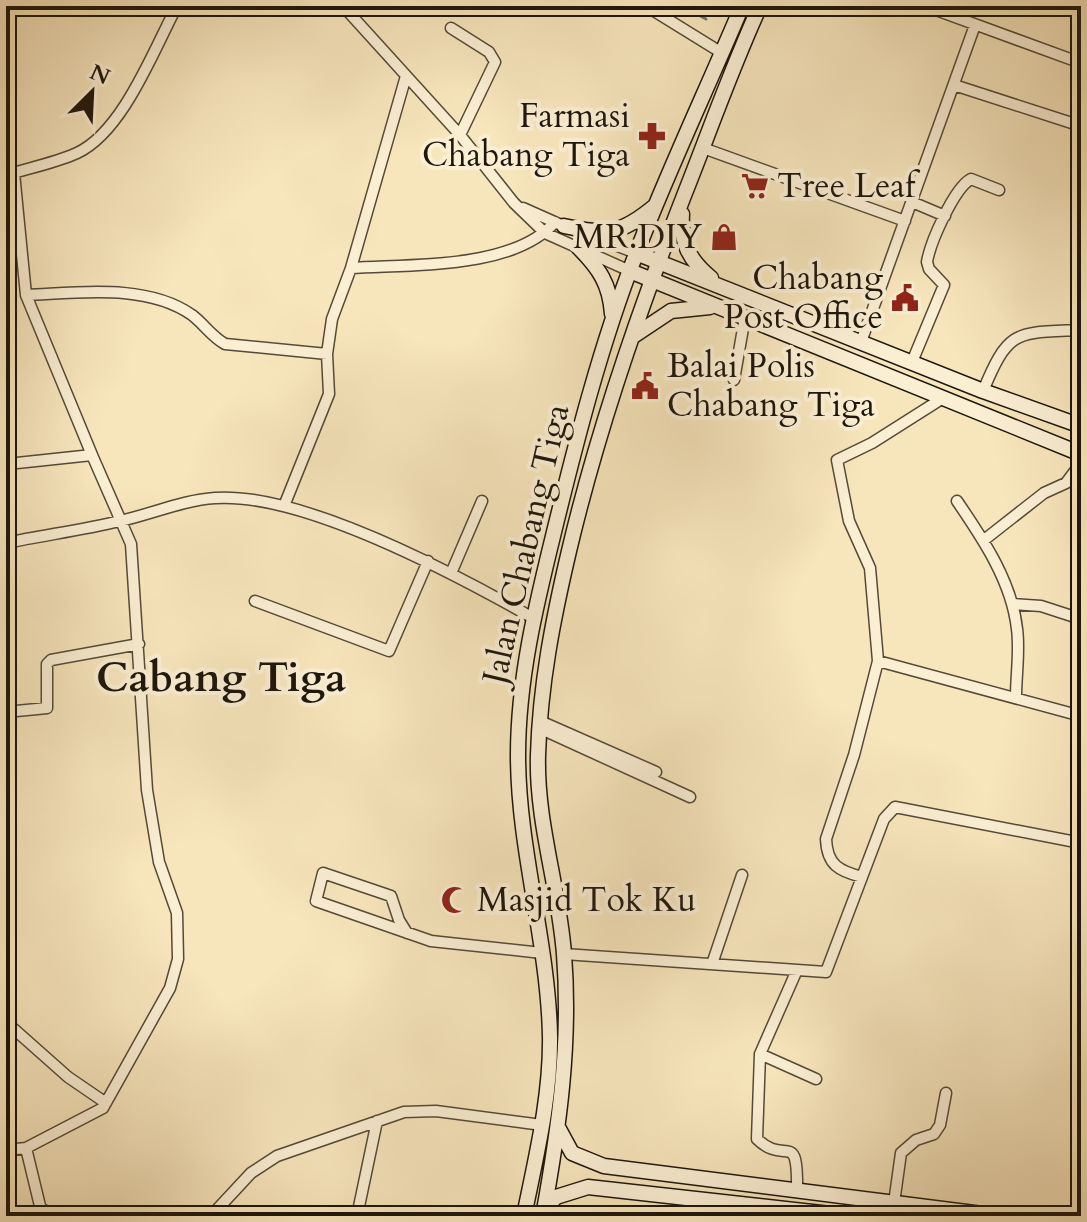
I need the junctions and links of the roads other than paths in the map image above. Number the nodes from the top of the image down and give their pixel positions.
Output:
1 (177, 6) edge
2 (343, 6) edge
3 (646, 6) edge
4 (925, 6) edge
5 (741, 8) edge
6 (758, 10) edge
7 (975, 25) junction
8 (451, 28) dead end
9 (724, 49) junction
10 (1081, 63) edge
11 (406, 76) junction
12 (954, 85) junction
13 (1081, 126) edge
14 (460, 135) junction
15 (703, 148) junction
16 (10, 174) edge
17 (999, 190) dead end
18 (683, 197) junction
19 (912, 202) junction
20 (514, 203) junction
21 (657, 205) junction
22 (945, 216) junction
23 (905, 221) junction
24 (559, 224) junction
25 (545, 233) junction
26 (578, 247) junction
27 (636, 253) junction
28 (658, 261) junction
29 (351, 268) junction
30 (630, 271) junction
31 (652, 279) junction
32 (718, 285) junction
33 (26, 295) junction
34 (727, 309) junction
35 (745, 317) junction
36 (613, 318) junction
37 (1081, 330) edge
38 (630, 338) junction
39 (861, 342) junction
40 (327, 354) junction
41 (912, 362) junction
42 (734, 380) dead end
43 (983, 391) junction
44 (943, 398) junction
45 (1081, 426) edge
46 (1081, 454) edge
47 (92, 455) junction
48 (6, 460) edge
49 (1081, 463) edge
50 (482, 501) dead end
51 (957, 501) dead end
52 (284, 506) junction
53 (121, 521) junction
54 (984, 540) junction
55 (6, 543) edge
56 (428, 561) junction
57 (452, 571) junction
58 (255, 601) dead end
59 (1013, 604) junction
60 (533, 618) junction
61 (1081, 619) edge
62 (139, 644) junction
63 (878, 661) junction
64 (1016, 697) junction
65 (6, 712) edge
66 (1081, 716) edge
67 (539, 724) junction
68 (656, 772) dead end
69 (690, 797) dead end
70 (1081, 843) edge
71 (742, 875) dead end
72 (862, 877) junction
73 (407, 933) junction
74 (542, 953) junction
75 (564, 954) junction
76 (712, 964) junction
77 (797, 970) junction
78 (6, 1022) edge
79 (760, 1054) junction
80 (816, 1079) dead end
81 (946, 1093) dead end
82 (106, 1103) junction
83 (377, 1121) junction
84 (542, 1125) junction
85 (559, 1129) junction
86 (26, 1148) junction
87 (6, 1150) edge
88 (696, 1179) junction
89 (797, 1191) junction
90 (694, 1197) junction
91 (894, 1203) junction
92 (544, 1213) edge
93 (789, 1213) edge
94 (49, 1216) edge
95 (211, 1216) edge
96 (357, 1216) edge
97 (524, 1216) edge
98 (848, 1216) edge
99 (998, 1216) edge

1 - 16 street
2 - 11 street
3 - 9 street
4 - 7 street
5 - 9 main road, Jalan Chabang Tiga
6 - 15 main road, Jalan Chabang Tiga
7 - 10 street
7 - 12 street
8 - 14 street
9 - 21 main road, Jalan Chabang Tiga
11 - 14 street
11 - 29 street
12 - 13 street
12 - 19 street
14 - 20 street
15 - 18 main road, Jalan Chabang Tiga
15 - 23 street
16 - 33 street
17 - 22 street
18 - 28 main road, Jalan Chabang Tiga
18 - 32 main road
19 - 22 street
19 - 23 street
20 - 24 street
20 - 25 street
21 - 24 main road
21 - 27 main road, Jalan Chabang Tiga
22 - 41 street
23 - 39 street
24 - 25 street
24 - 27 street
25 - 26 street
25 - 29 street
26 - 30 street
26 - 36 main road
27 - 28 main road
27 - 30 main road, Jalan Chabang Tiga
28 - 31 main road, Jalan Chabang Tiga
28 - 32 main road
29 - 40 street
30 - 31 main road
30 - 36 main road, Jalan Chabang Tiga
31 - 34 main road
31 - 38 main road, Jalan Chabang Tiga
32 - 39 main road
33 - 40 street
33 - 47 street
34 - 35 main road
34 - 38 main road
35 - 42 street
35 - 44 main road
36 - 60 main road, Jalan Chabang Tiga
37 - 43 street
38 - 67 main road, Jalan Chabang Tiga
39 - 41 main road
40 - 52 street
41 - 43 main road
43 - 45 main road
44 - 46 main road
44 - 63 street
47 - 48 street
47 - 53 street
49 - 54 street
50 - 57 street
51 - 54 street
52 - 53 street
52 - 56 street
53 - 55 street
53 - 62 street
54 - 59 street
56 - 57 street
56 - 58 street
57 - 60 street
59 - 61 street
59 - 64 street
60 - 74 main road, Jalan Chabang Tiga
62 - 65 street
62 - 82 street
63 - 64 street
63 - 72 street
64 - 66 street
67 - 68 street
67 - 69 street
67 - 75 main road, Jalan Chabang Tiga
70 - 72 street
71 - 76 street
72 - 77 street
73 - 73 street
73 - 74 street
74 - 84 main road, Jalan Chabang Tiga
75 - 76 street
75 - 85 main road, Jalan Chabang Tiga
76 - 77 street
77 - 79 street
78 - 82 street
79 - 80 street
79 - 89 street
81 - 91 street
82 - 86 street
83 - 84 street
83 - 95 street
83 - 96 street
84 - 97 main road, Jalan Chabang Tiga
85 - 88 main road
85 - 92 main road, Jalan Chabang Tiga
86 - 87 street
86 - 94 street
88 - 89 main road
88 - 90 main road
89 - 91 main road
90 - 92 main road
90 - 93 main road
91 - 99 main road
93 - 98 main road

